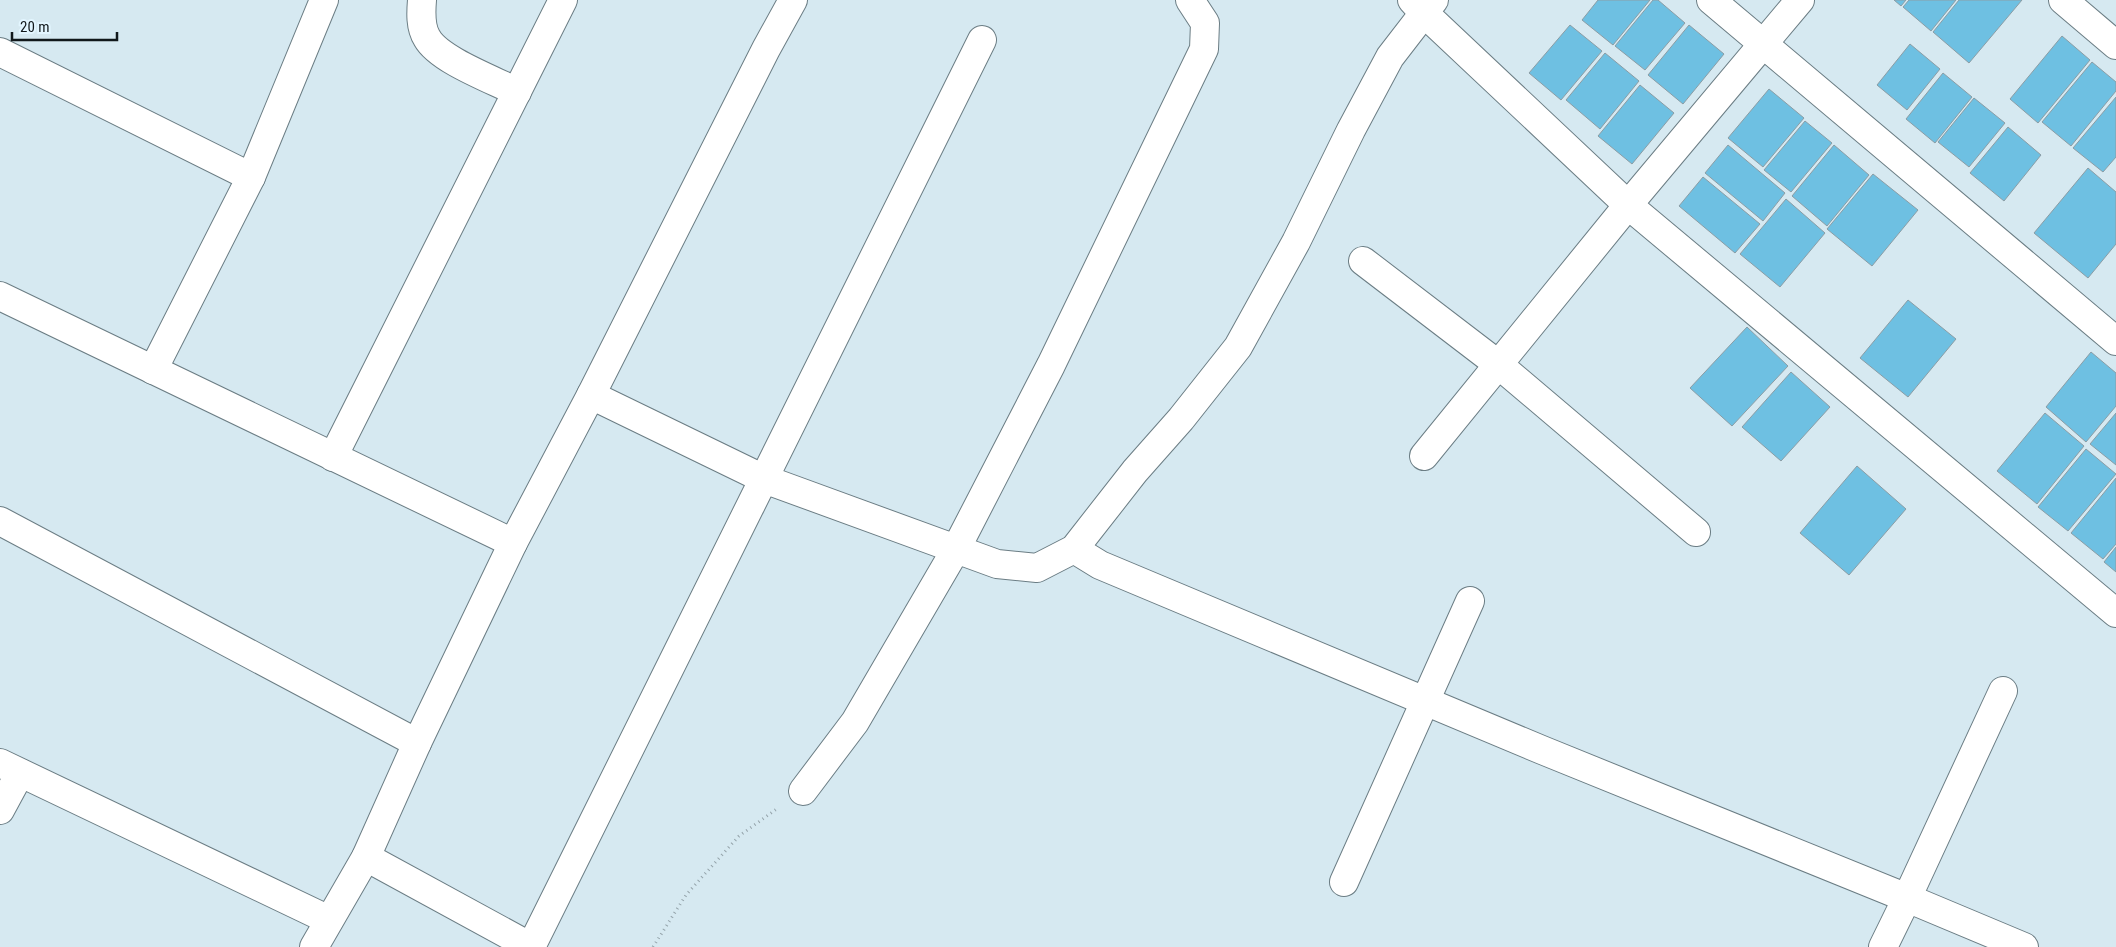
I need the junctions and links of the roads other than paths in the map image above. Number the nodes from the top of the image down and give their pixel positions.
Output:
1 (324, 0) edge
2 (422, 0) edge
3 (563, 0) edge
4 (793, 0) edge
5 (1190, 0) edge
6 (1711, 0) edge
7 (1800, 0) edge
8 (2063, 0) edge
9 (1423, 4) edge
10 (982, 40) dead end
11 (1762, 44) junction
12 (2116, 46) edge
13 (0, 52) edge
14 (517, 92) junction
15 (251, 177) junction
16 (1628, 205) junction
17 (1363, 261) dead end
18 (0, 296) edge
19 (2116, 341) edge
20 (1499, 365) junction
21 (153, 370) junction
22 (591, 395) junction
23 (1424, 456) dead end
24 (333, 457) junction
25 (764, 479) junction
26 (0, 521) edge
27 (1696, 532) dead end
28 (513, 543) junction
29 (956, 549) junction
30 (1074, 549) junction
31 (1470, 601) dead end
32 (2116, 613) edge
33 (2002, 691) dead end
34 (1425, 701) junction
35 (417, 743) junction
36 (10, 768) edge
37 (803, 791) road end
38 (0, 810) edge
39 (366, 857) junction
40 (1344, 882) dead end
41 (1907, 898) junction
42 (328, 920) junction
43 (314, 947) edge
44 (531, 947) edge
45 (1882, 947) edge
46 (2024, 947) edge

1 - 15 street
2 - 14 street
3 - 14 street
4 - 22 street
5 - 29 street
6 - 11 street
7 - 11 street
8 - 12 street
9 - 16 street
9 - 30 street
10 - 25 street
11 - 16 street
11 - 19 street
13 - 15 street
14 - 24 street
15 - 21 street
16 - 20 street
16 - 32 street
17 - 20 street
18 - 21 street
20 - 23 street
20 - 27 street
21 - 24 street
22 - 25 street
22 - 28 street
24 - 28 street
25 - 29 street
25 - 44 street
26 - 35 street
28 - 35 street
29 - 30 street
29 - 37 street
30 - 34 street
31 - 34 street
33 - 41 street
34 - 40 street
34 - 41 street
35 - 39 street
36 - 38 street
36 - 42 street
39 - 42 street
39 - 44 street
41 - 45 street
41 - 46 street
42 - 43 street

